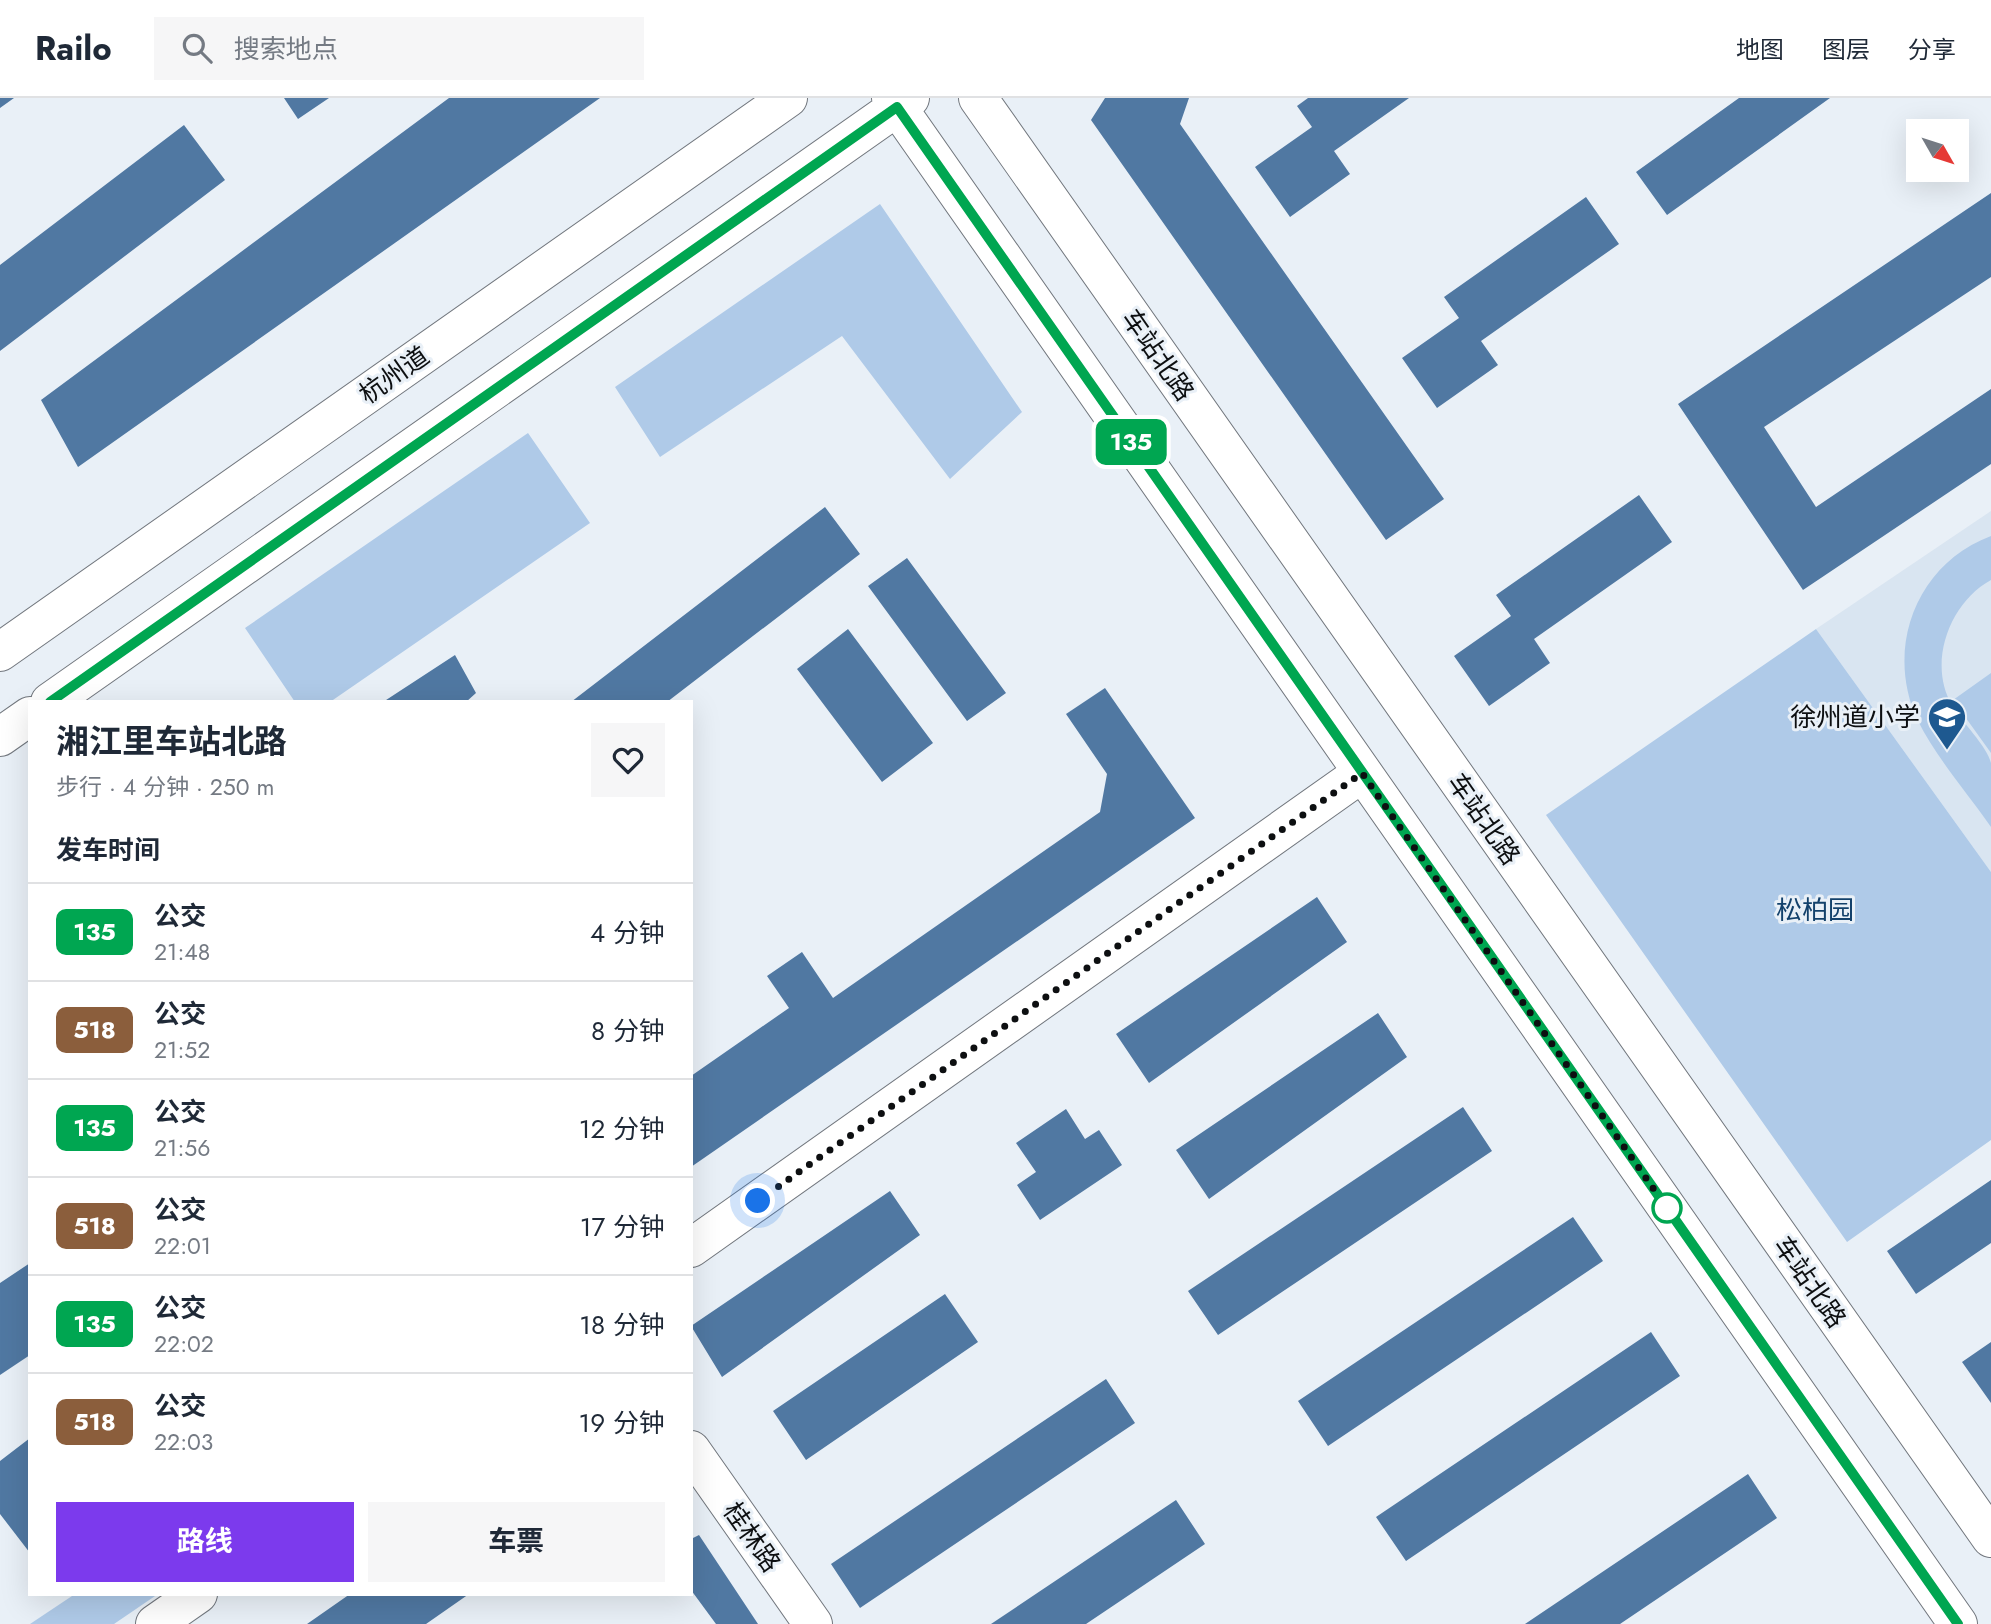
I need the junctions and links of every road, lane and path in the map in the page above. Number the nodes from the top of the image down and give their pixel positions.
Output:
1 (788, 98) edge
2 (978, 98) edge
3 (899, 101) edge
4 (0, 652) edge
5 (53, 700) edge
6 (28, 717) edge
7 (0, 737) edge
8 (1362, 773) junction
9 (693, 1247) edge
10 (693, 1453) edge
11 (1991, 1538) edge
12 (195, 1596) edge
13 (155, 1624) edge
14 (813, 1624) edge
15 (1958, 1624) edge

1 - 4 main road, 杭州道
2 - 11 main road, 车站北路
3 - 5 main road
3 - 8 main road
6 - 7 main road
8 - 9 main road
8 - 15 main road
10 - 14 main road, 桂林路
12 - 13 main road

